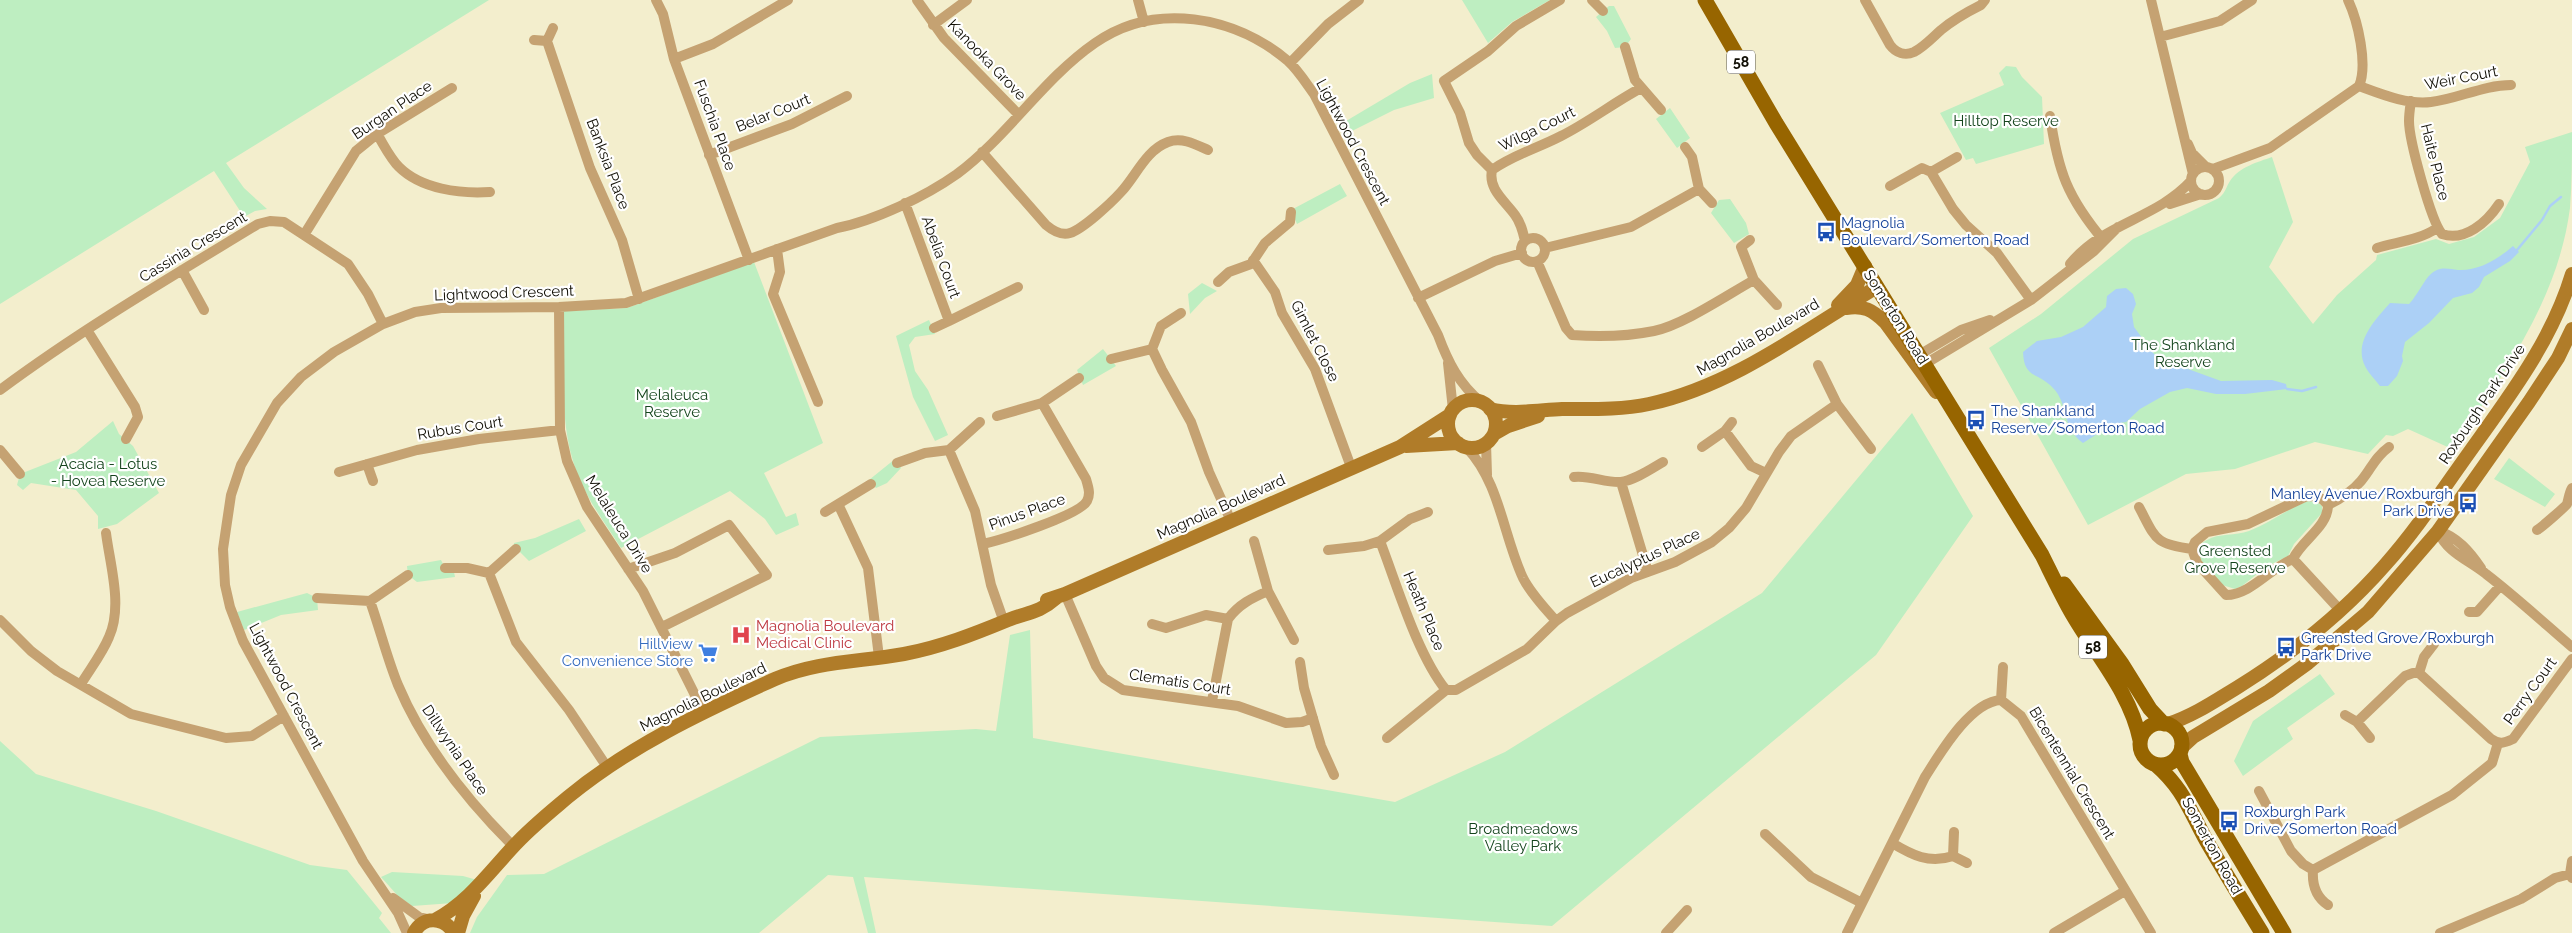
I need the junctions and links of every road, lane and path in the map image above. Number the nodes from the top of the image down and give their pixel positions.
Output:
1 (656, 0) edge
2 (788, 0) edge
3 (918, 0) edge
4 (967, 0) edge
5 (1138, 0) edge
6 (1359, 0) edge
7 (1560, 0) edge
8 (1592, 0) edge
9 (1706, 0) edge
10 (1865, 0) edge
11 (1985, 0) edge
12 (2152, 0) edge
13 (2252, 0) edge
14 (2348, 0) edge
15 (1974, 5) edge
16 (1603, 11) dead end
17 (1144, 22) junction
18 (933, 25) junction
19 (553, 28) dead end
20 (2160, 37) junction
21 (534, 40) dead end
22 (547, 41) junction
23 (1625, 47) dead end
24 (674, 58) junction
25 (1290, 63) junction
26 (2511, 85) dead end
27 (2359, 86) junction
28 (452, 88) dead end
29 (1641, 88) junction
30 (847, 96) dead end
31 (2411, 102) junction
32 (1661, 110) dead end
33 (1019, 115) junction
34 (2050, 116) dead end
35 (377, 134) junction
36 (2183, 134) junction
37 (1685, 147) dead end
38 (1208, 150) dead end
39 (982, 152) junction
40 (709, 155) junction
41 (1957, 156) dead end
42 (2243, 160) junction
43 (2210, 168) junction
44 (1492, 170) junction
45 (1931, 172) junction
46 (2192, 178) junction
47 (2219, 183) junction
48 (1890, 186) dead end
49 (1699, 189) junction
50 (490, 192) dead end
51 (2201, 194) junction
52 (1712, 203) dead end
53 (902, 204) junction
54 (2498, 204) dead end
55 (2160, 207) junction
56 (1291, 212) dead end
57 (2437, 228) junction
58 (304, 235) junction
59 (2102, 239) junction
60 (1750, 240) dead end
61 (1526, 241) junction
62 (1545, 248) junction
63 (2377, 248) dead end
64 (777, 249) junction
65 (1522, 253) junction
66 (749, 260) junction
67 (1254, 260) junction
68 (1537, 261) junction
69 (1864, 266) junction
70 (182, 270) junction
71 (2572, 274) edge
72 (1754, 280) junction
73 (1218, 282) dead end
74 (1877, 286) junction
75 (1018, 287) dead end
76 (1418, 298) junction
77 (639, 299) junction
78 (2031, 300) junction
79 (1778, 305) dead end
80 (559, 307) junction
81 (1842, 308) junction
82 (204, 310) dead end
83 (1181, 313) dead end
84 (949, 321) junction
85 (1821, 321) junction
86 (383, 324) junction
87 (934, 328) dead end
88 (2572, 329) edge
89 (87, 330) junction
90 (1152, 349) junction
91 (1111, 359) dead end
92 (1448, 360) junction
93 (1922, 360) junction
94 (1818, 365) dead end
95 (1079, 378) dead end
96 (0, 390) edge
97 (818, 402) dead end
98 (1042, 403) junction
99 (1837, 404) junction
100 (1486, 405) junction
101 (1560, 410) junction
102 (1451, 412) junction
103 (1956, 415) junction
104 (997, 416) dead end
105 (980, 422) dead end
106 (1732, 422) dead end
107 (560, 430) junction
108 (1725, 431) junction
109 (1490, 438) junction
110 (126, 439) dead end
111 (1462, 445) junction
112 (1400, 447) junction
113 (1702, 447) dead end
114 (2389, 447) dead end
115 (1871, 449) dead end
116 (0, 450) edge
117 (949, 450) junction
118 (1663, 462) dead end
119 (897, 463) dead end
120 (367, 464) junction
121 (1351, 467) junction
122 (339, 472) dead end
123 (1766, 473) junction
124 (20, 474) dead end
125 (1574, 477) dead end
126 (1488, 478) junction
127 (373, 481) dead end
128 (1621, 482) junction
129 (871, 484) dead end
130 (2572, 488) edge
131 (2328, 505) junction
132 (839, 506) junction
133 (2139, 507) dead end
134 (2569, 507) edge
135 (824, 512) dead end
136 (1428, 512) dead end
137 (2422, 519) junction
138 (1231, 521) junction
139 (2537, 530) dead end
140 (106, 532) dead end
141 (2440, 534) junction
142 (1254, 541) dead end
143 (1380, 541) junction
144 (983, 544) junction
145 (516, 549) dead end
146 (2192, 549) junction
147 (1328, 550) dead end
148 (2042, 555) junction
149 (2293, 559) junction
150 (445, 568) dead end
151 (628, 569) junction
152 (1648, 572) junction
153 (488, 573) junction
154 (408, 575) dead end
155 (2500, 586) junction
156 (1268, 591) junction
157 (1060, 596) junction
158 (317, 598) dead end
159 (370, 601) junction
160 (2340, 610) junction
161 (2469, 612) dead end
162 (1228, 619) junction
163 (0, 620) edge
164 (1009, 620) junction
165 (1556, 620) junction
166 (1152, 624) dead end
167 (2354, 624) junction
168 (662, 627) junction
169 (1294, 640) dead end
170 (2434, 644) dead end
171 (2572, 647) edge
172 (879, 657) junction
173 (2572, 659) edge
174 (1300, 662) dead end
175 (2003, 667) dead end
176 (2419, 673) junction
177 (81, 684) junction
178 (1446, 690) junction
179 (2001, 700) junction
180 (1212, 701) junction
181 (704, 713) junction
182 (2344, 715) dead end
183 (284, 716) junction
184 (1313, 718) junction
185 (2357, 722) junction
186 (2166, 724) junction
187 (1387, 738) dead end
188 (2370, 738) dead end
189 (2140, 740) junction
190 (2498, 743) junction
191 (2180, 751) junction
192 (2155, 764) junction
193 (607, 767) junction
194 (1334, 775) dead end
195 (2259, 791) dead end
196 (1954, 832) dead end
197 (1765, 834) dead end
198 (1892, 843) junction
199 (513, 846) junction
200 (1953, 856) junction
201 (2572, 861) edge
202 (1967, 863) dead end
203 (2313, 870) junction
204 (2571, 876) edge
205 (480, 884) junction
206 (383, 889) junction
207 (2125, 891) junction
208 (1862, 903) junction
209 (2328, 905) dead end
210 (1687, 910) dead end
211 (434, 920) junction
212 (407, 933) edge
213 (414, 933) edge
214 (454, 933) edge
215 (458, 933) edge
216 (1666, 933) edge
217 (1847, 933) edge
218 (2054, 933) edge
219 (2150, 933) edge
220 (2262, 933) edge
221 (2284, 933) edge
222 (2440, 933) edge

1 - 24 street, Fuschia Place
2 - 24 street
3 - 18 street, Kanooka Grove
4 - 18 street
5 - 17 street
6 - 25 street
7 - 44 street
8 - 16 street
9 - 69 main road, Somerton Road / 58
10 - 15 street
11 - 15 street
12 - 20 street
13 - 20 street
14 - 27 street
17 - 25 street, Lightwood Crescent
17 - 33 street, Lightwood Crescent
18 - 33 street, Kanooka Grove
19 - 22 street
20 - 36 street
21 - 22 street
22 - 77 street, Banksia Place
23 - 29 street
24 - 40 street, Fuschia Place
25 - 76 street, Lightwood Crescent
26 - 31 street, Weir Court
27 - 31 street, Weir Court
27 - 42 street
28 - 35 street, Burgan Place
29 - 32 street
29 - 44 street, Wilga Court
30 - 40 street, Belar Court
31 - 57 street, Haite Place
33 - 39 street, Lightwood Crescent
34 - 59 street
35 - 50 street
35 - 58 street, Burgan Place
36 - 43 street
36 - 46 street
37 - 49 street
38 - 39 street
39 - 53 street, Lightwood Crescent
40 - 66 street, Fuschia Place
41 - 45 street
42 - 43 street
42 - 47 street
43 - 46 street
43 - 47 street
44 - 61 street, Wilga Court
45 - 48 street
45 - 78 street
46 - 51 street
46 - 55 street
47 - 51 street
49 - 52 street
49 - 62 street
51 - 55 street
53 - 64 street, Lightwood Crescent
53 - 84 street, Abelia Court
54 - 57 street
55 - 59 street
56 - 67 street
57 - 63 street
58 - 70 street, Cassinia Crescent
58 - 86 street, Cassinia Crescent
59 - 78 street
60 - 72 street
61 - 62 street
61 - 65 street
62 - 68 street
64 - 66 street, Lightwood Crescent
64 - 97 street
65 - 68 street
65 - 76 street
66 - 77 street, Lightwood Crescent
67 - 73 street
67 - 121 street, Gimlet Close
68 - 72 street
69 - 74 main road, Somerton Road / 58
69 - 85 street
70 - 82 street
70 - 89 street, Cassinia Crescent
71 - 137 street, Roxburgh Park Drive
72 - 79 street
74 - 81 street, Magnolia Boulevard
74 - 93 main road, Somerton Road / 58
75 - 84 street, Abelia Court
76 - 92 street, Lightwood Crescent
77 - 80 street, Lightwood Crescent
78 - 93 street
80 - 86 street, Lightwood Crescent
80 - 107 street, Melaleuca Drive
81 - 85 street, Magnolia Boulevard
81 - 103 street
83 - 90 street
84 - 87 street, Abelia Court
85 - 101 street, Magnolia Boulevard
86 - 183 street, Lightwood Crescent
88 - 141 street
89 - 96 street, Cassinia Crescent
89 - 110 street
90 - 91 street
90 - 138 street
92 - 100 street, Lightwood Crescent
92 - 102 street, Lightwood Crescent
93 - 103 main road, Somerton Road / 58
94 - 99 street
95 - 98 street
98 - 104 street
98 - 144 street, Pinus Place
99 - 115 street
99 - 123 street, Eucalyptus Place
100 - 101 street, Magnolia Boulevard
100 - 102 street
100 - 109 street
101 - 109 street, Magnolia Boulevard
102 - 111 street
102 - 112 street, Magnolia Boulevard
103 - 148 main road, Somerton Road / 58
105 - 117 street
106 - 108 street
107 - 120 street, Rubus Court
107 - 151 street, Melaleuca Drive
108 - 113 street
108 - 123 street
109 - 111 street
109 - 126 street
111 - 112 street, Magnolia Boulevard
111 - 126 street
112 - 121 street, Magnolia Boulevard
114 - 131 street
116 - 124 street
117 - 119 street
117 - 144 street
118 - 128 street
120 - 122 street, Rubus Court
120 - 127 street
121 - 138 street, Magnolia Boulevard
123 - 152 street, Eucalyptus Place
125 - 128 street
126 - 165 street
128 - 152 street
129 - 132 street
130 - 134 street
131 - 146 street
131 - 149 street
132 - 135 street
132 - 172 street
133 - 146 street
134 - 139 street
136 - 143 street
137 - 141 street
137 - 160 street, Roxburgh Park Drive
138 - 157 street, Magnolia Boulevard
140 - 177 street
141 - 155 street
141 - 167 street
142 - 156 street
143 - 147 street
143 - 178 street, Heath Place
144 - 164 street
145 - 153 street
146 - 149 street
148 - 186 main road, Somerton Road / 58
148 - 189 main road, Somerton Road / 58
149 - 160 street
150 - 153 street
151 - 168 street, Melaleuca Drive
151 - 168 street
152 - 165 street, Eucalyptus Place
153 - 193 street
154 - 159 street
155 - 161 street
155 - 171 street
156 - 162 street
156 - 169 street
157 - 164 street, Magnolia Boulevard
157 - 180 street, Clematis Court
158 - 159 street
159 - 199 street, Dillwynia Place
160 - 167 street
160 - 186 street, Roxburgh Park Drive
162 - 166 street
162 - 180 street
163 - 177 street
164 - 172 street, Magnolia Boulevard
165 - 178 street, Eucalyptus Place
167 - 191 street
168 - 181 street, Melaleuca Drive
170 - 176 street
172 - 181 street, Magnolia Boulevard
173 - 190 street, Perry Court
174 - 184 street
175 - 179 street
176 - 185 street
176 - 190 street, Perry Court
177 - 183 street
178 - 187 street, Eucalyptus Place
179 - 198 street
179 - 207 street, Bicentennial Crescent
180 - 184 street, Clematis Court
181 - 193 street, Magnolia Boulevard
182 - 185 street
183 - 206 street, Lightwood Crescent
184 - 194 street
185 - 188 street
186 - 189 main road
186 - 191 main road, 58
189 - 192 main road, 58
190 - 203 street
191 - 192 main road
191 - 221 main road, Somerton Road / 58
192 - 220 main road, Somerton Road / 58
193 - 199 street, Magnolia Boulevard
195 - 203 street
196 - 200 street
197 - 208 street
198 - 200 street
198 - 208 street
199 - 205 street, Magnolia Boulevard
200 - 202 street
201 - 204 street
203 - 209 street
204 - 222 street
205 - 211 street, Magnolia Boulevard
205 - 215 street, Magnolia Boulevard
206 - 211 street, Lightwood Crescent
206 - 212 street, Lightwood Crescent
207 - 218 street
207 - 219 street, Bicentennial Crescent
208 - 217 street
210 - 216 street
211 - 213 street, Magnolia Boulevard
211 - 214 street

